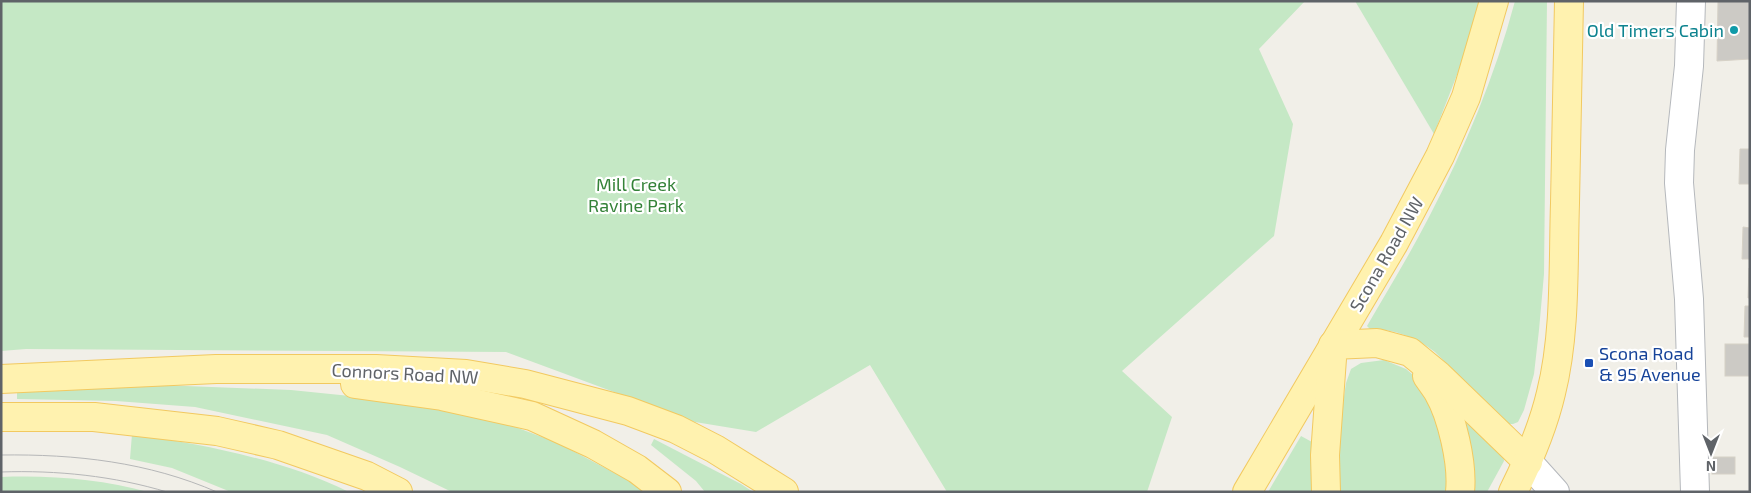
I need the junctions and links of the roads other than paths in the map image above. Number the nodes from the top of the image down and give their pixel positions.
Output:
1 (1494, 1) edge
2 (1570, 1) edge
3 (1691, 1) edge
4 (1333, 345) junction
5 (1410, 352) junction
6 (216, 369) junction
7 (1, 379) edge
8 (1, 417) edge
9 (1528, 462) junction
10 (398, 492) edge
11 (667, 492) edge
12 (784, 492) edge
13 (1247, 492) edge
14 (1326, 492) edge
15 (1460, 492) edge
16 (1513, 492) edge
17 (1555, 492) edge
18 (1695, 492) edge

1 - 4 main road, Scona Road NW
2 - 9 main road
3 - 18 street
4 - 5 main road
4 - 13 main road, Scona Road NW
4 - 14 main road
5 - 9 main road
5 - 15 main road
6 - 7 main road, Connors Road NW
6 - 11 main road
6 - 12 main road, Connors Road NW
8 - 10 main road
9 - 16 main road
9 - 17 street

